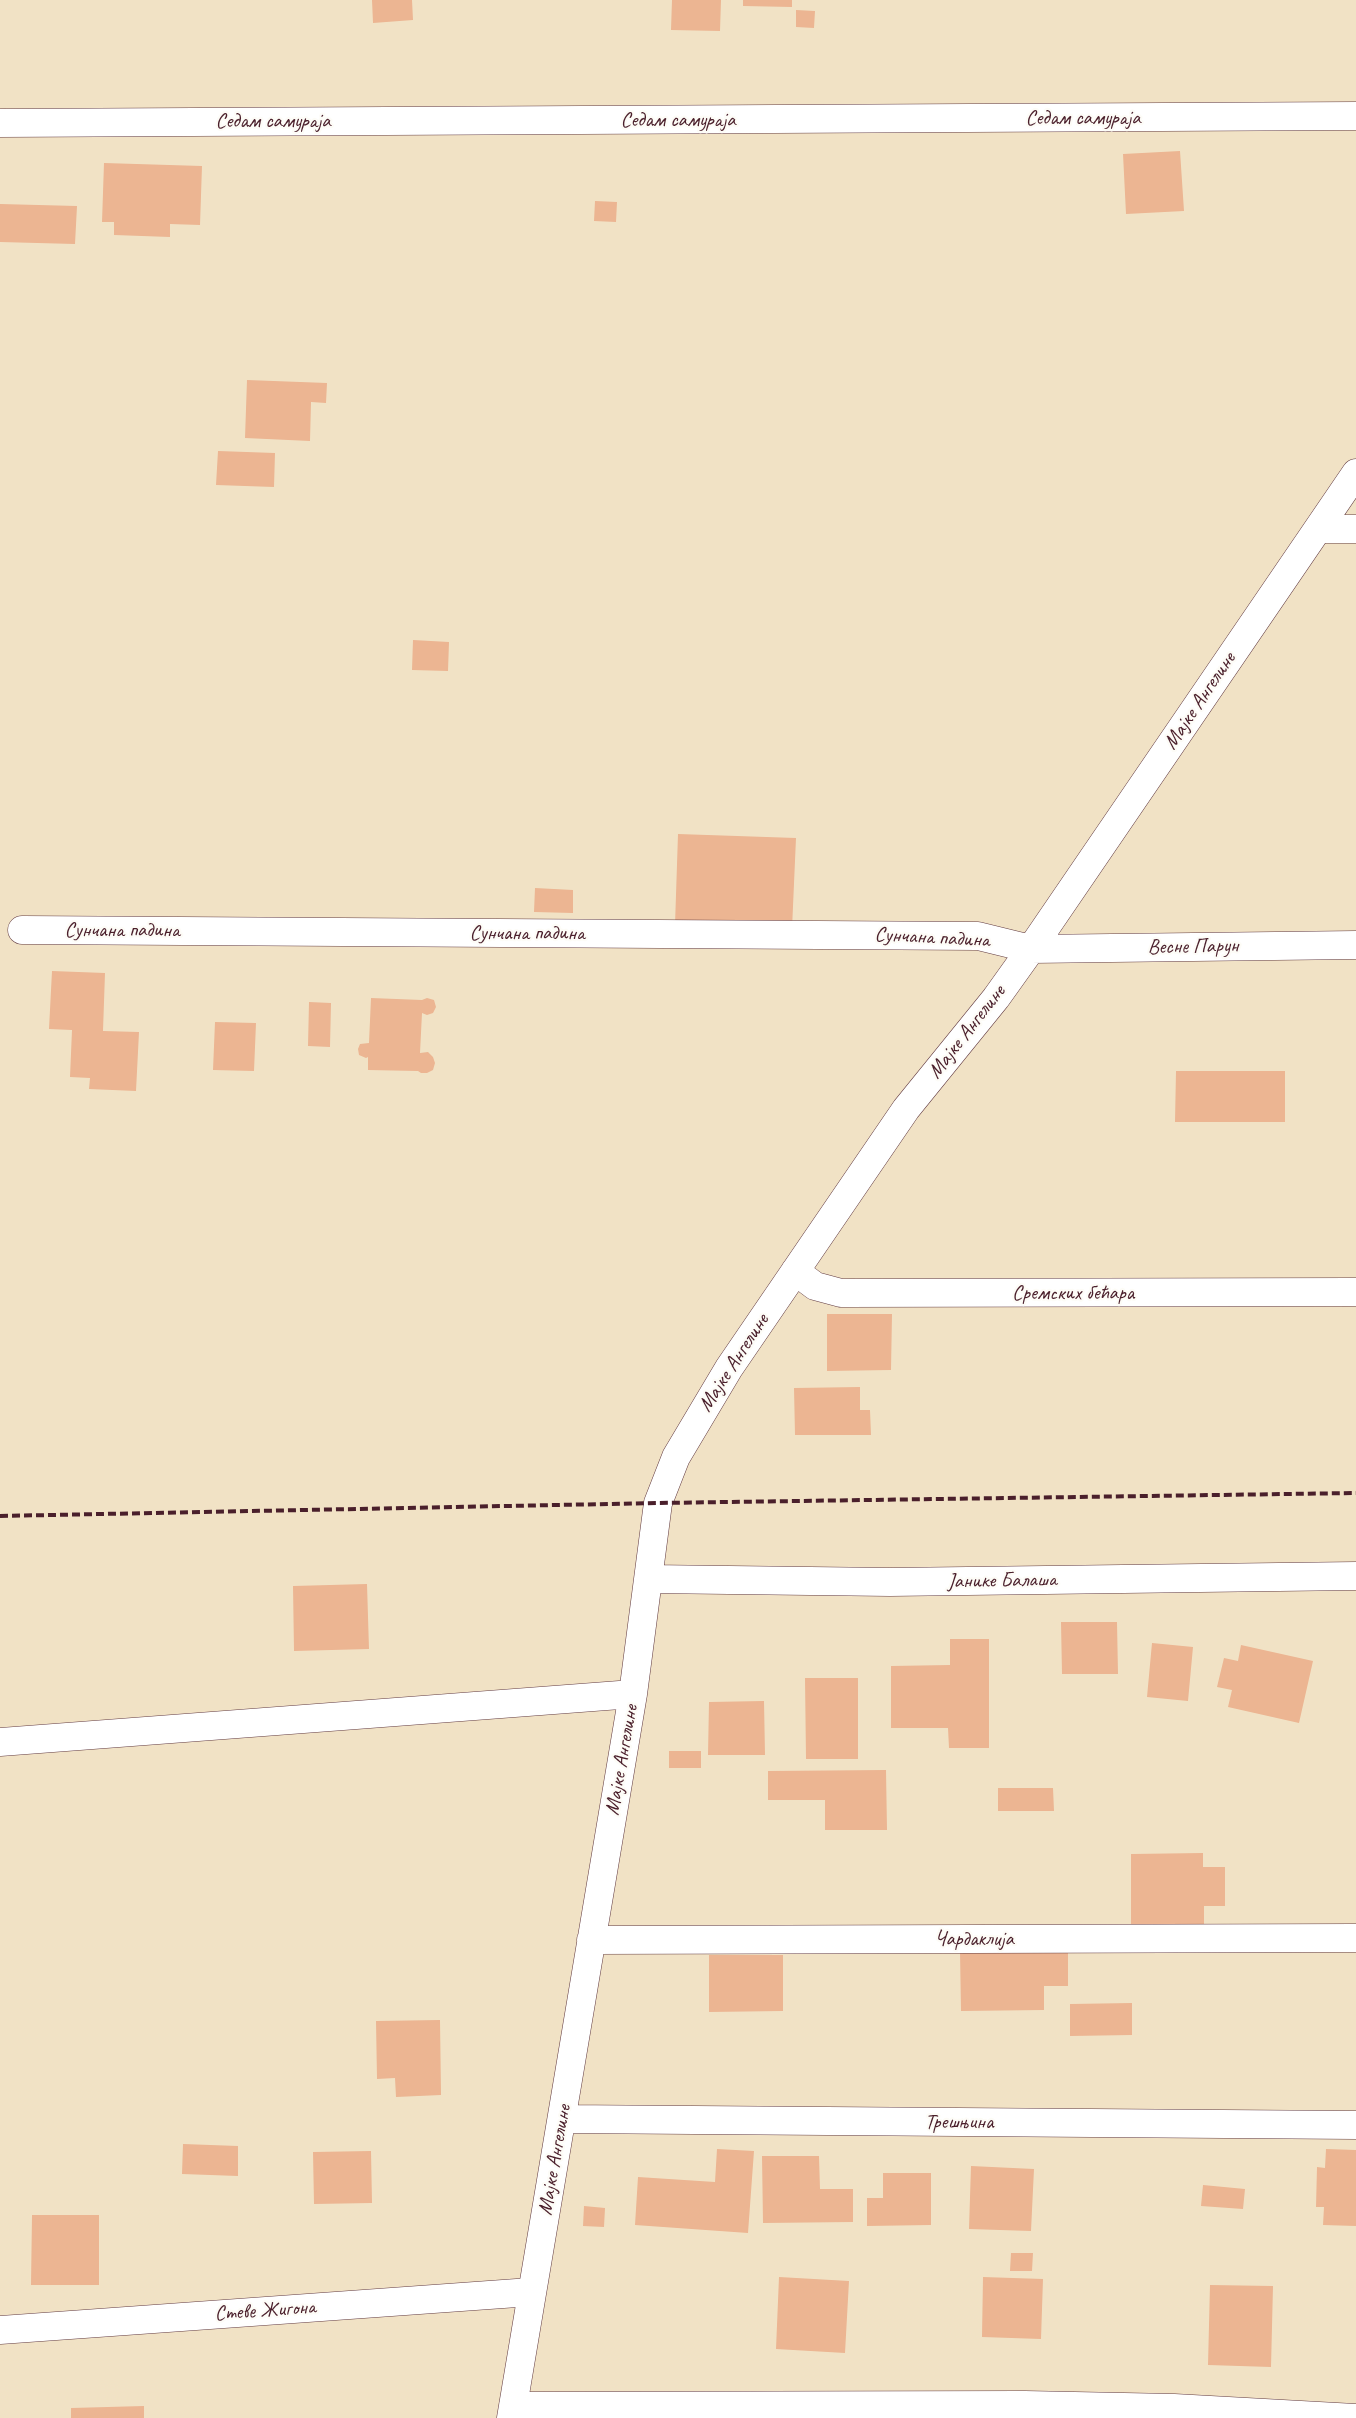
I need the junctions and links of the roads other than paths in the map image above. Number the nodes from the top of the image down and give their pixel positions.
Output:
1 (1356, 116) edge
2 (0, 123) edge
3 (1356, 472) edge
4 (1318, 529) junction
5 (1356, 529) edge
6 (22, 930) dead end
7 (1356, 945) edge
8 (1031, 949) junction
9 (795, 1271) junction
10 (1356, 1292) edge
11 (1356, 1576) edge
12 (649, 1579) junction
13 (633, 1694) junction
14 (0, 1742) edge
15 (1356, 1938) edge
16 (591, 1940) junction
17 (562, 2119) junction
18 (1356, 2125) edge
19 (531, 2292) junction
20 (0, 2330) edge
21 (512, 2412) edge
22 (1356, 2418) edge

1 - 2 street, Седам самураја
3 - 4 street, Мајке Ангелине
4 - 5 street
4 - 8 street, Мајке Ангелине
6 - 8 street, Сунчана падина
7 - 8 street, Весне Парун
8 - 9 street, Мајке Ангелине
9 - 10 street, Сремских бећара
9 - 12 street, Мајке Ангелине
11 - 12 street, Јанике Балаша
12 - 13 street, Мајке Ангелине
13 - 14 street
13 - 16 street, Мајке Ангелине
15 - 16 street, Чардаклија
16 - 17 street, Мајке Ангелине
17 - 18 street, Трешњина
17 - 19 street, Мајке Ангелине
19 - 20 street, Стеве Жигона
19 - 21 street, Мајке Ангелине
21 - 22 street

